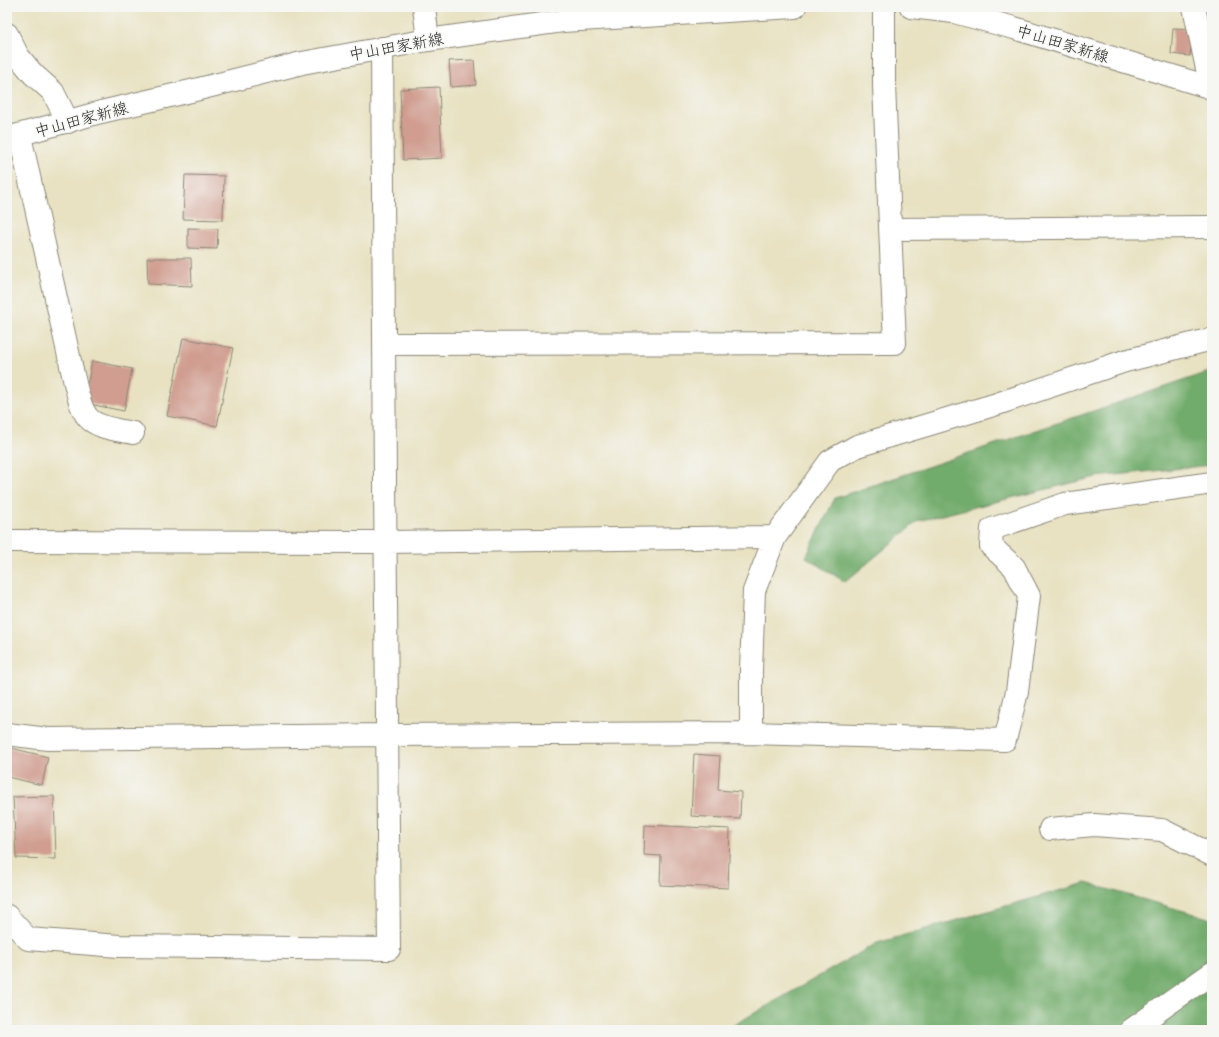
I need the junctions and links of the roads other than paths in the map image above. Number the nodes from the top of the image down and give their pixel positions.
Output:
1 (424, 7) edge
2 (795, 7) edge
3 (884, 7) edge
4 (912, 7) edge
5 (1194, 7) edge
6 (7, 34) edge
7 (428, 40) junction
8 (382, 48) junction
9 (1211, 88) edge
10 (68, 122) junction
11 (14, 137) edge
12 (1212, 227) edge
13 (890, 229) junction
14 (1212, 339) edge
15 (385, 344) junction
16 (133, 433) dead end
17 (1212, 483) edge
18 (776, 537) junction
19 (7, 541) edge
20 (386, 542) junction
21 (751, 733) junction
22 (7, 734) edge
23 (386, 735) junction
24 (1050, 829) dead end
25 (1212, 855) edge
26 (7, 916) edge
27 (1212, 973) edge
28 (1131, 1030) edge

1 - 7 street
2 - 7 street, 中山田家新線
3 - 13 street
4 - 9 street, 中山田家新線
5 - 9 street
6 - 10 street
7 - 8 street, 中山田家新線
8 - 10 street, 中山田家新線
8 - 15 street
10 - 11 street, 中山田家新線
11 - 16 street
12 - 13 street
13 - 15 street
14 - 18 street
15 - 20 street
17 - 21 street
18 - 20 street
18 - 21 street
19 - 20 street
20 - 23 street
21 - 23 street
22 - 23 street
23 - 26 street
24 - 25 street
27 - 28 street

